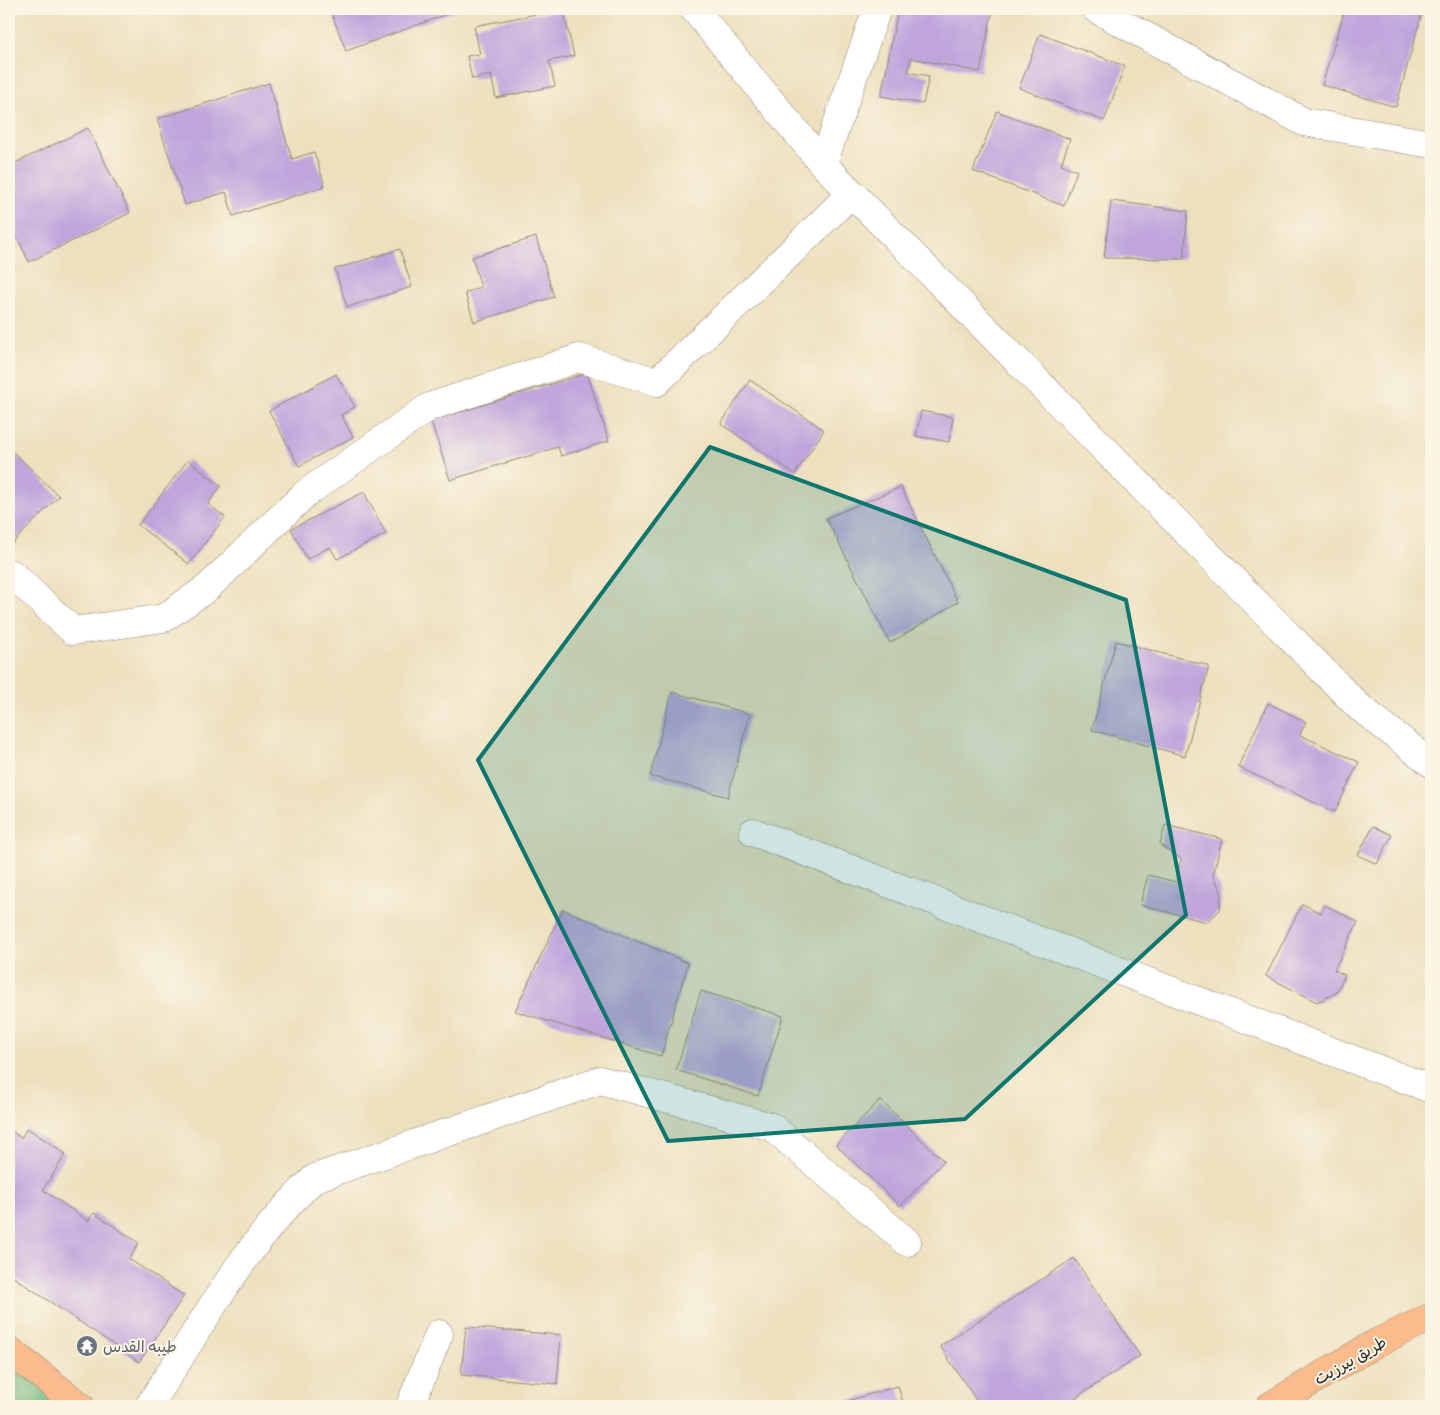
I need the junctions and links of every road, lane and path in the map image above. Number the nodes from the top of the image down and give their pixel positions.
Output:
1 (877, 9) edge
2 (1096, 9) edge
3 (701, 11) edge
4 (1431, 144) edge
5 (823, 164) junction
6 (852, 192) junction
7 (12, 574) dead end
8 (1431, 763) edge
9 (752, 832) dead end
10 (1431, 1089) edge
11 (907, 1242) dead end
12 (1431, 1317) edge
13 (439, 1334) dead end
14 (9, 1350) edge
15 (80, 1406) edge
16 (149, 1406) edge
17 (410, 1406) edge
18 (1270, 1406) edge

1 - 5 street
2 - 4 street
3 - 5 street
5 - 6 street
6 - 7 street
6 - 8 street
9 - 10 street
11 - 16 street
12 - 18 main road, طريق بيرزيت
13 - 17 street
14 - 15 main road

